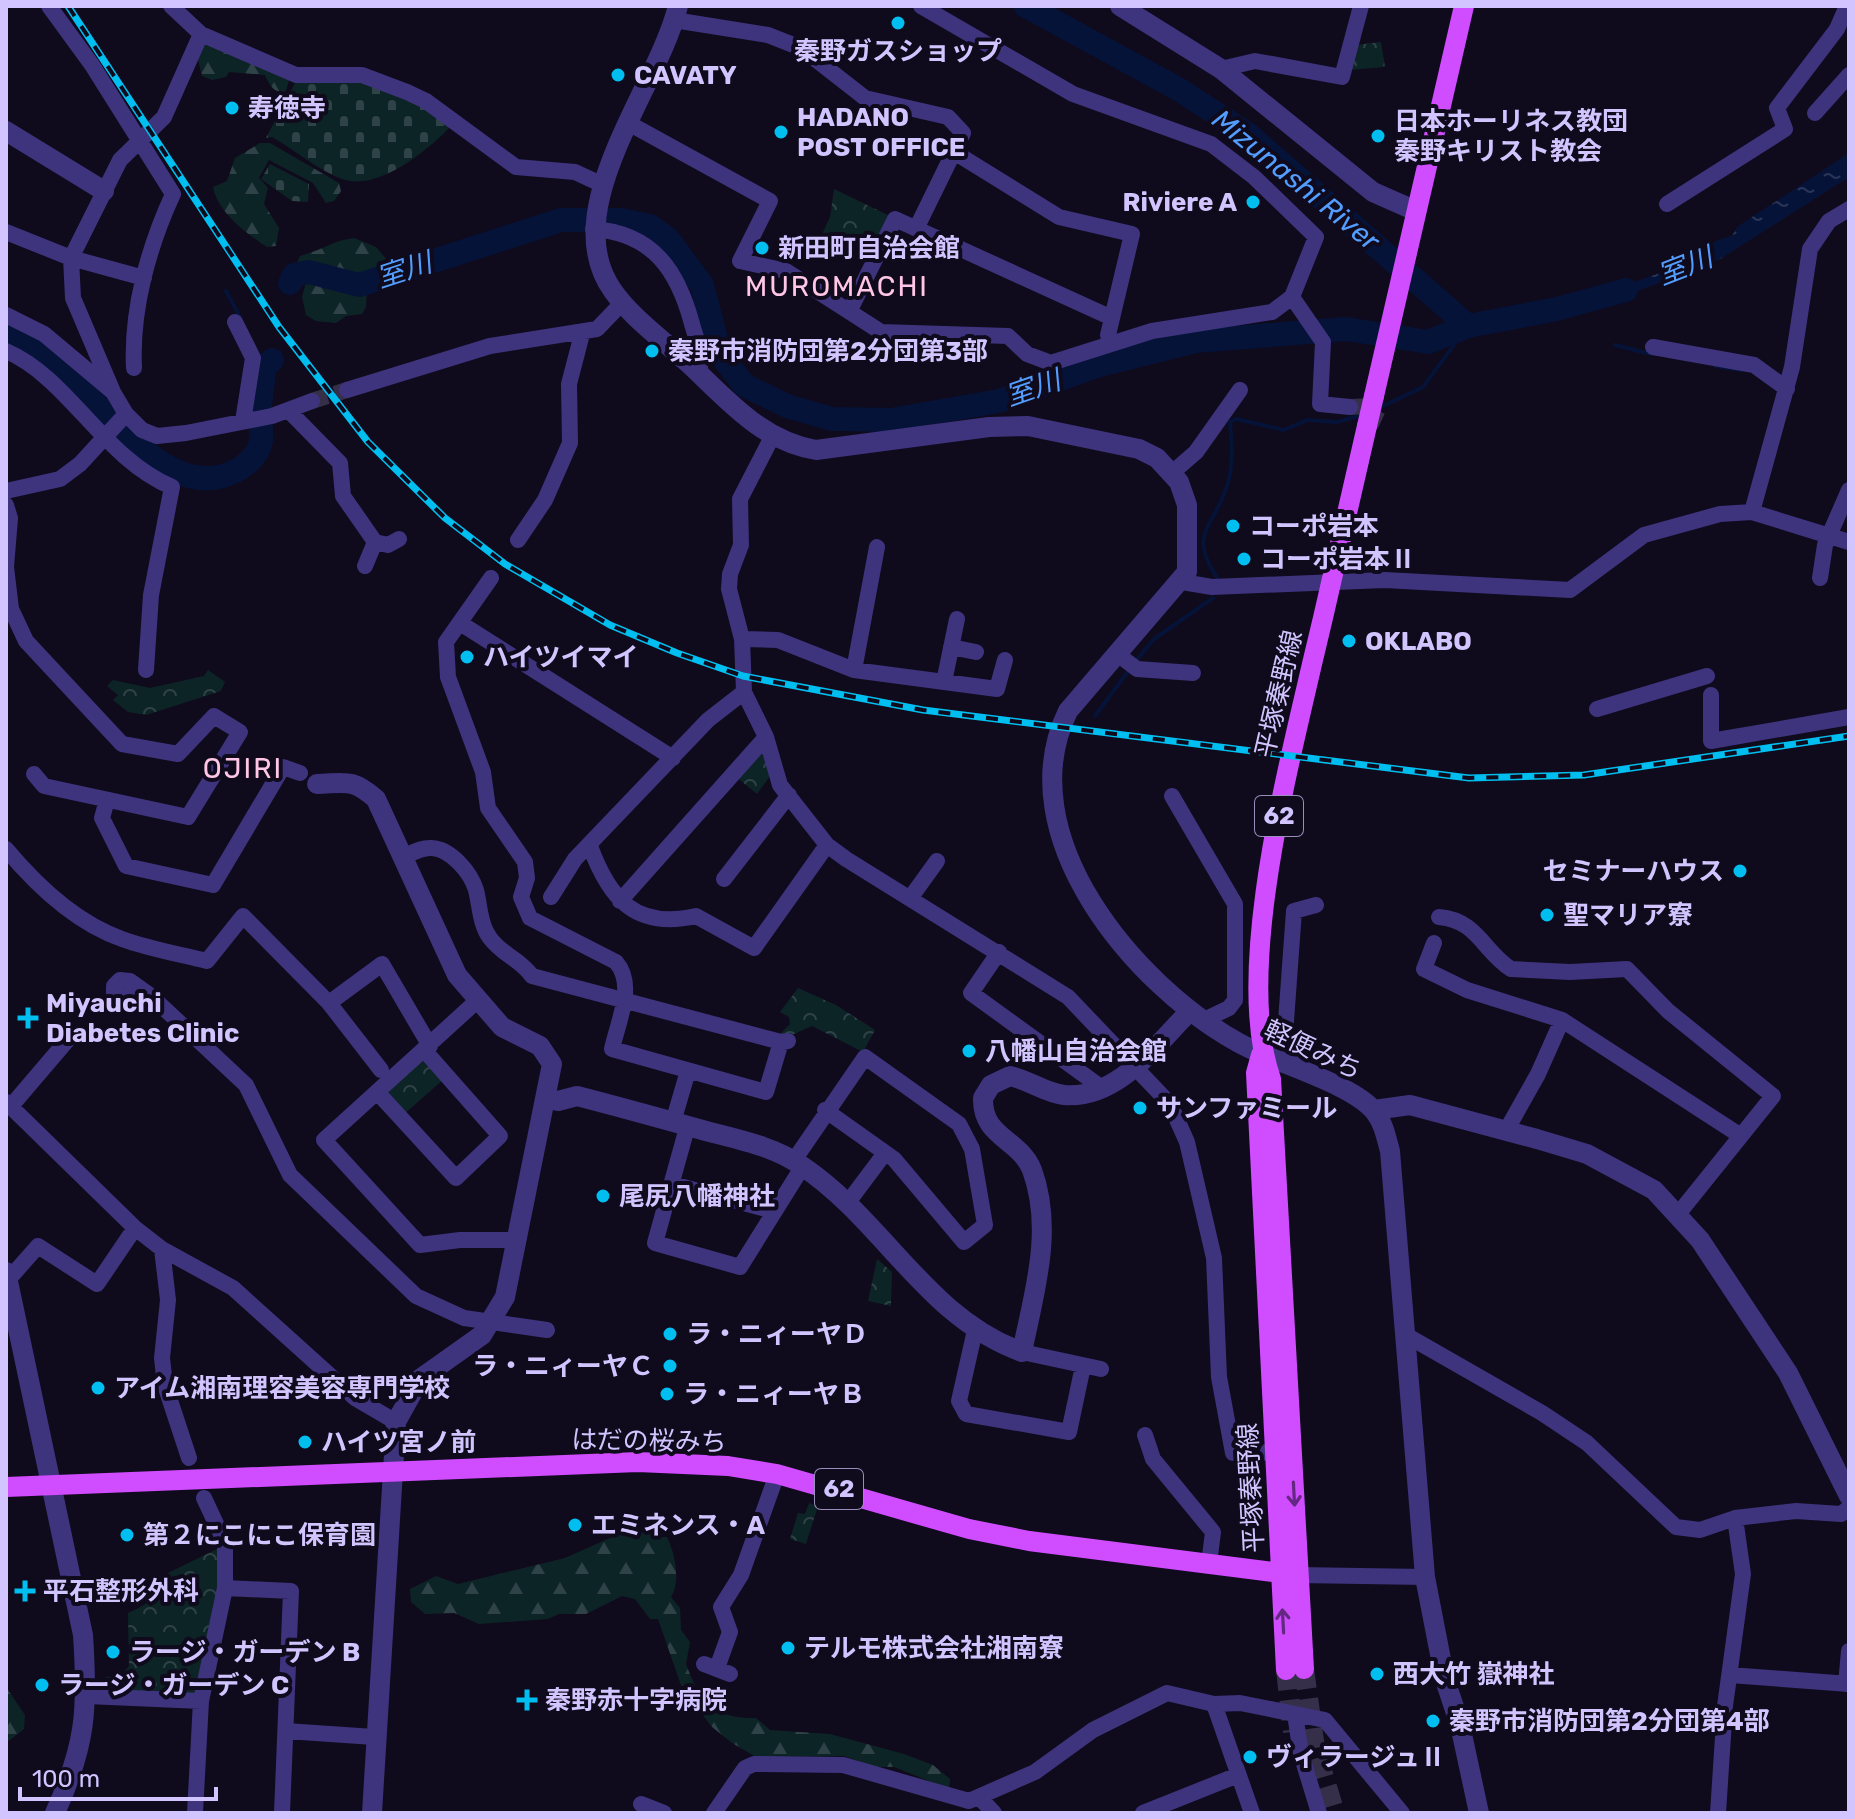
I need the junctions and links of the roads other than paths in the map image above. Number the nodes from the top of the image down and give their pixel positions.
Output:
1 (49, 6) edge
2 (171, 6) edge
3 (921, 6) edge
4 (1120, 6) edge
5 (1361, 6) edge
6 (1464, 6) edge
7 (1847, 6) edge
8 (676, 13) edge
9 (201, 34) junction
10 (1221, 69) junction
11 (1849, 75) edge
12 (1815, 113) dead end
13 (630, 124) junction
14 (6, 131) edge
15 (141, 141) junction
16 (954, 152) junction
17 (104, 191) junction
18 (600, 194) junction
19 (1667, 204) dead end
20 (1849, 209) edge
21 (1416, 211) junction
22 (917, 227) junction
23 (593, 228) junction
24 (6, 232) edge
25 (1132, 234) junction
26 (1150, 237) dead end
27 (71, 258) junction
28 (144, 278) junction
29 (1292, 297) junction
30 (623, 302) junction
31 (850, 310) junction
32 (6, 315) edge
33 (1112, 318) junction
34 (235, 322) dead end
35 (582, 334) junction
36 (1111, 342) junction
37 (1653, 347) dead end
38 (6, 351) edge
39 (134, 368) dead end
40 (699, 373) junction
41 (1787, 389) junction
42 (347, 390) tunnel mouth
43 (1240, 390) dead end
44 (113, 392) junction
45 (312, 401) tunnel mouth
46 (1350, 407) tunnel mouth
47 (280, 413) junction
48 (126, 414) junction
49 (247, 420) junction
50 (105, 437) junction
51 (772, 437) junction
52 (1173, 472) junction
53 (1849, 490) edge
54 (7, 493) edge
55 (1752, 512) junction
56 (1833, 535) junction
57 (399, 539) dead end
58 (518, 540) dead end
59 (375, 542) junction
60 (1849, 542) edge
61 (877, 547) dead end
62 (365, 566) dead end
63 (491, 578) dead end
64 (1820, 578) dead end
65 (1182, 582) junction
66 (1332, 582) junction
67 (957, 619) dead end
68 (460, 623) junction
69 (742, 639) junction
70 (951, 647) junction
71 (976, 652) dead end
72 (1005, 660) dead end
73 (1127, 661) junction
74 (146, 670) dead end
75 (854, 670) junction
76 (1193, 673) dead end
77 (1707, 676) dead end
78 (944, 682) junction
79 (744, 692) junction
80 (1711, 695) dead end
81 (1597, 709) dead end
82 (1849, 717) edge
83 (766, 737) junction
84 (673, 758) junction
85 (34, 774) dead end
86 (308, 779) joint
87 (789, 795) junction
88 (1172, 796) dead end
89 (107, 800) junction
90 (827, 845) junction
91 (590, 846) junction
92 (6, 849) edge
93 (403, 857) junction
94 (937, 861) dead end
95 (724, 879) dead end
96 (551, 897) dead end
97 (911, 897) junction
98 (620, 901) junction
99 (1316, 905) dead end
100 (1439, 917) dead end
101 (1434, 943) dead end
102 (999, 952) junction
103 (141, 989) dead end
104 (478, 1000) junction
105 (624, 1000) junction
106 (329, 1003) junction
107 (1197, 1015) junction
108 (1562, 1020) junction
109 (67, 1048) dead end
110 (428, 1048) junction
111 (1262, 1054) junction
112 (1134, 1067) junction
113 (1296, 1069) junction
114 (381, 1070) dead end
115 (688, 1071) junction
116 (1102, 1088) junction
117 (378, 1093) junction
118 (547, 1099) junction
119 (9, 1104) edge
120 (825, 1110) junction
121 (1374, 1110) junction
122 (679, 1128) junction
123 (1506, 1131) junction
124 (1741, 1136) junction
125 (885, 1153) junction
126 (801, 1159) junction
127 (672, 1184) junction
128 (849, 1201) junction
129 (774, 1211) junction
130 (1679, 1213) junction
131 (135, 1228) junction
132 (518, 1240) junction
133 (162, 1249) junction
134 (7, 1276) edge
135 (495, 1320) junction
136 (547, 1330) dead end
137 (975, 1330) junction
138 (1404, 1334) junction
139 (1022, 1352) junction
140 (1083, 1366) junction
141 (1101, 1369) dead end
142 (396, 1422) junction
143 (1145, 1435) dead end
144 (1283, 1452) junction
145 (189, 1458) dead end
146 (390, 1474) junction
147 (777, 1474) junction
148 (53, 1484) junction
149 (6, 1487) edge
150 (1849, 1496) edge
151 (204, 1498) dead end
152 (1849, 1508) edge
153 (1735, 1518) junction
154 (1209, 1564) junction
155 (1289, 1574) junction
156 (1425, 1577) junction
157 (225, 1588) junction
158 (1849, 1651) edge
159 (717, 1669) dead end
160 (1295, 1669) tunnel mouth
161 (1730, 1675) junction
162 (1847, 1684) edge
163 (87, 1696) junction
164 (201, 1701) junction
165 (1214, 1704) junction
166 (1295, 1714) junction
167 (286, 1731) junction
168 (374, 1737) junction
169 (1238, 1775) junction
170 (979, 1797) junction
171 (641, 1804) dead end
172 (55, 1813) edge
173 (195, 1813) edge
174 (282, 1813) edge
175 (372, 1813) edge
176 (664, 1813) edge
177 (714, 1813) edge
178 (994, 1813) edge
179 (1143, 1813) edge
180 (1252, 1813) edge
181 (1319, 1813) edge
182 (1402, 1813) edge
183 (1479, 1813) edge
184 (1718, 1813) edge

1 - 15 street
2 - 9 street
3 - 29 street
4 - 10 street
5 - 10 street
6 - 21 main road, 62
7 - 19 street
8 - 13 street
8 - 16 street
9 - 15 street
9 - 18 street
10 - 21 street
11 - 12 street
13 - 18 street
13 - 31 street
14 - 17 street
15 - 17 street
15 - 28 street
16 - 22 street
16 - 25 street
17 - 27 street
18 - 23 street
20 - 41 street
21 - 66 main road, 平塚秦野線 / 62, bridge
22 - 31 street
22 - 33 street
23 - 30 street
23 - 40 street
24 - 27 street
25 - 26 street
25 - 33 street
27 - 28 street
27 - 44 street
28 - 39 street
29 - 36 street
29 - 46 street
30 - 35 street
30 - 40 street
31 - 36 street
32 - 44 street
33 - 36 street
34 - 49 street
35 - 42 street
35 - 58 street
37 - 41 street
38 - 50 street
40 - 51 street
41 - 55 street
43 - 52 street
44 - 48 street
45 - 47 street
47 - 49 street
47 - 59 street
48 - 49 street
48 - 50 street
50 - 54 street
50 - 74 street
51 - 52 street
51 - 69 street
52 - 65 street
53 - 56 street
54 - 89 street
55 - 56 street
55 - 66 street
56 - 60 street
56 - 64 street
57 - 59 street
59 - 62 street
61 - 75 street
63 - 68 street
65 - 66 street
65 - 73 street, 軽便みち
66 - 111 main road, 平塚秦野線 / 62
67 - 70 street
68 - 84 street
68 - 105 street
69 - 75 street
69 - 79 street
70 - 71 street
70 - 78 street
72 - 78 street
73 - 76 street
73 - 107 street, 軽便みち
75 - 78 street
77 - 81 street
79 - 83 street
79 - 84 street
80 - 82 street
83 - 87 street
83 - 98 street
84 - 91 street
85 - 89 street
86 - 89 street
86 - 93 street
87 - 90 street
87 - 95 street
88 - 107 street
90 - 97 street
90 - 98 street
91 - 96 street
91 - 98 street
92 - 106 street
93 - 104 street
93 - 105 street
94 - 97 street
97 - 102 street
99 - 113 street
100 - 124 street
101 - 108 street
102 - 112 street
102 - 116 street
103 - 135 street
104 - 110 street
104 - 118 street
105 - 115 street
105 - 115 street
106 - 110 street
106 - 114 street
107 - 111 street, 軽便みち
107 - 112 street
108 - 123 street
108 - 124 street
109 - 119 street
110 - 117 street
110 - 117 street
111 - 113 street, 軽便みち
111 - 144 main road, 平塚秦野線 / 62
112 - 116 street
112 - 144 street
113 - 121 street, 軽便みち
115 - 122 street
116 - 139 street
117 - 132 street
118 - 122 street
118 - 132 street
119 - 131 street
120 - 125 street
120 - 125 street
120 - 126 street
121 - 123 street
121 - 138 street, 軽便みち
122 - 126 street
122 - 127 street
123 - 130 street
124 - 130 street
125 - 128 street
126 - 128 street
126 - 129 street
127 - 129 street
127 - 129 street
128 - 137 street
130 - 150 street
131 - 133 street
131 - 134 street
132 - 135 street
133 - 142 street
133 - 145 street
134 - 148 street
135 - 136 street
135 - 142 street
137 - 139 street
137 - 140 street
138 - 153 street
138 - 156 street, 軽便みち
139 - 140 street
140 - 141 street
142 - 146 street
143 - 154 street
144 - 155 main road, 平塚秦野線 / 62
146 - 147 main road, はだの桜みち / 62
146 - 148 main road, はだの桜みち / 62
146 - 168 street
147 - 154 main road, はだの桜みち / 62
147 - 159 street
148 - 149 main road, はだの桜みち / 62
148 - 163 street
151 - 157 street
152 - 153 street
153 - 161 street
154 - 155 main road, はだの桜みち / 62
155 - 156 street
155 - 160 main road, 平塚秦野線
156 - 183 street, 軽便みち
157 - 164 street
157 - 167 street
158 - 162 street
161 - 162 street
161 - 184 street
163 - 164 street
163 - 172 street
164 - 173 street
165 - 166 street
165 - 169 street
165 - 170 street
166 - 181 street
166 - 182 street
167 - 168 street
167 - 174 street
168 - 175 street
169 - 179 street
169 - 180 street
170 - 177 street
170 - 178 street
171 - 176 street

